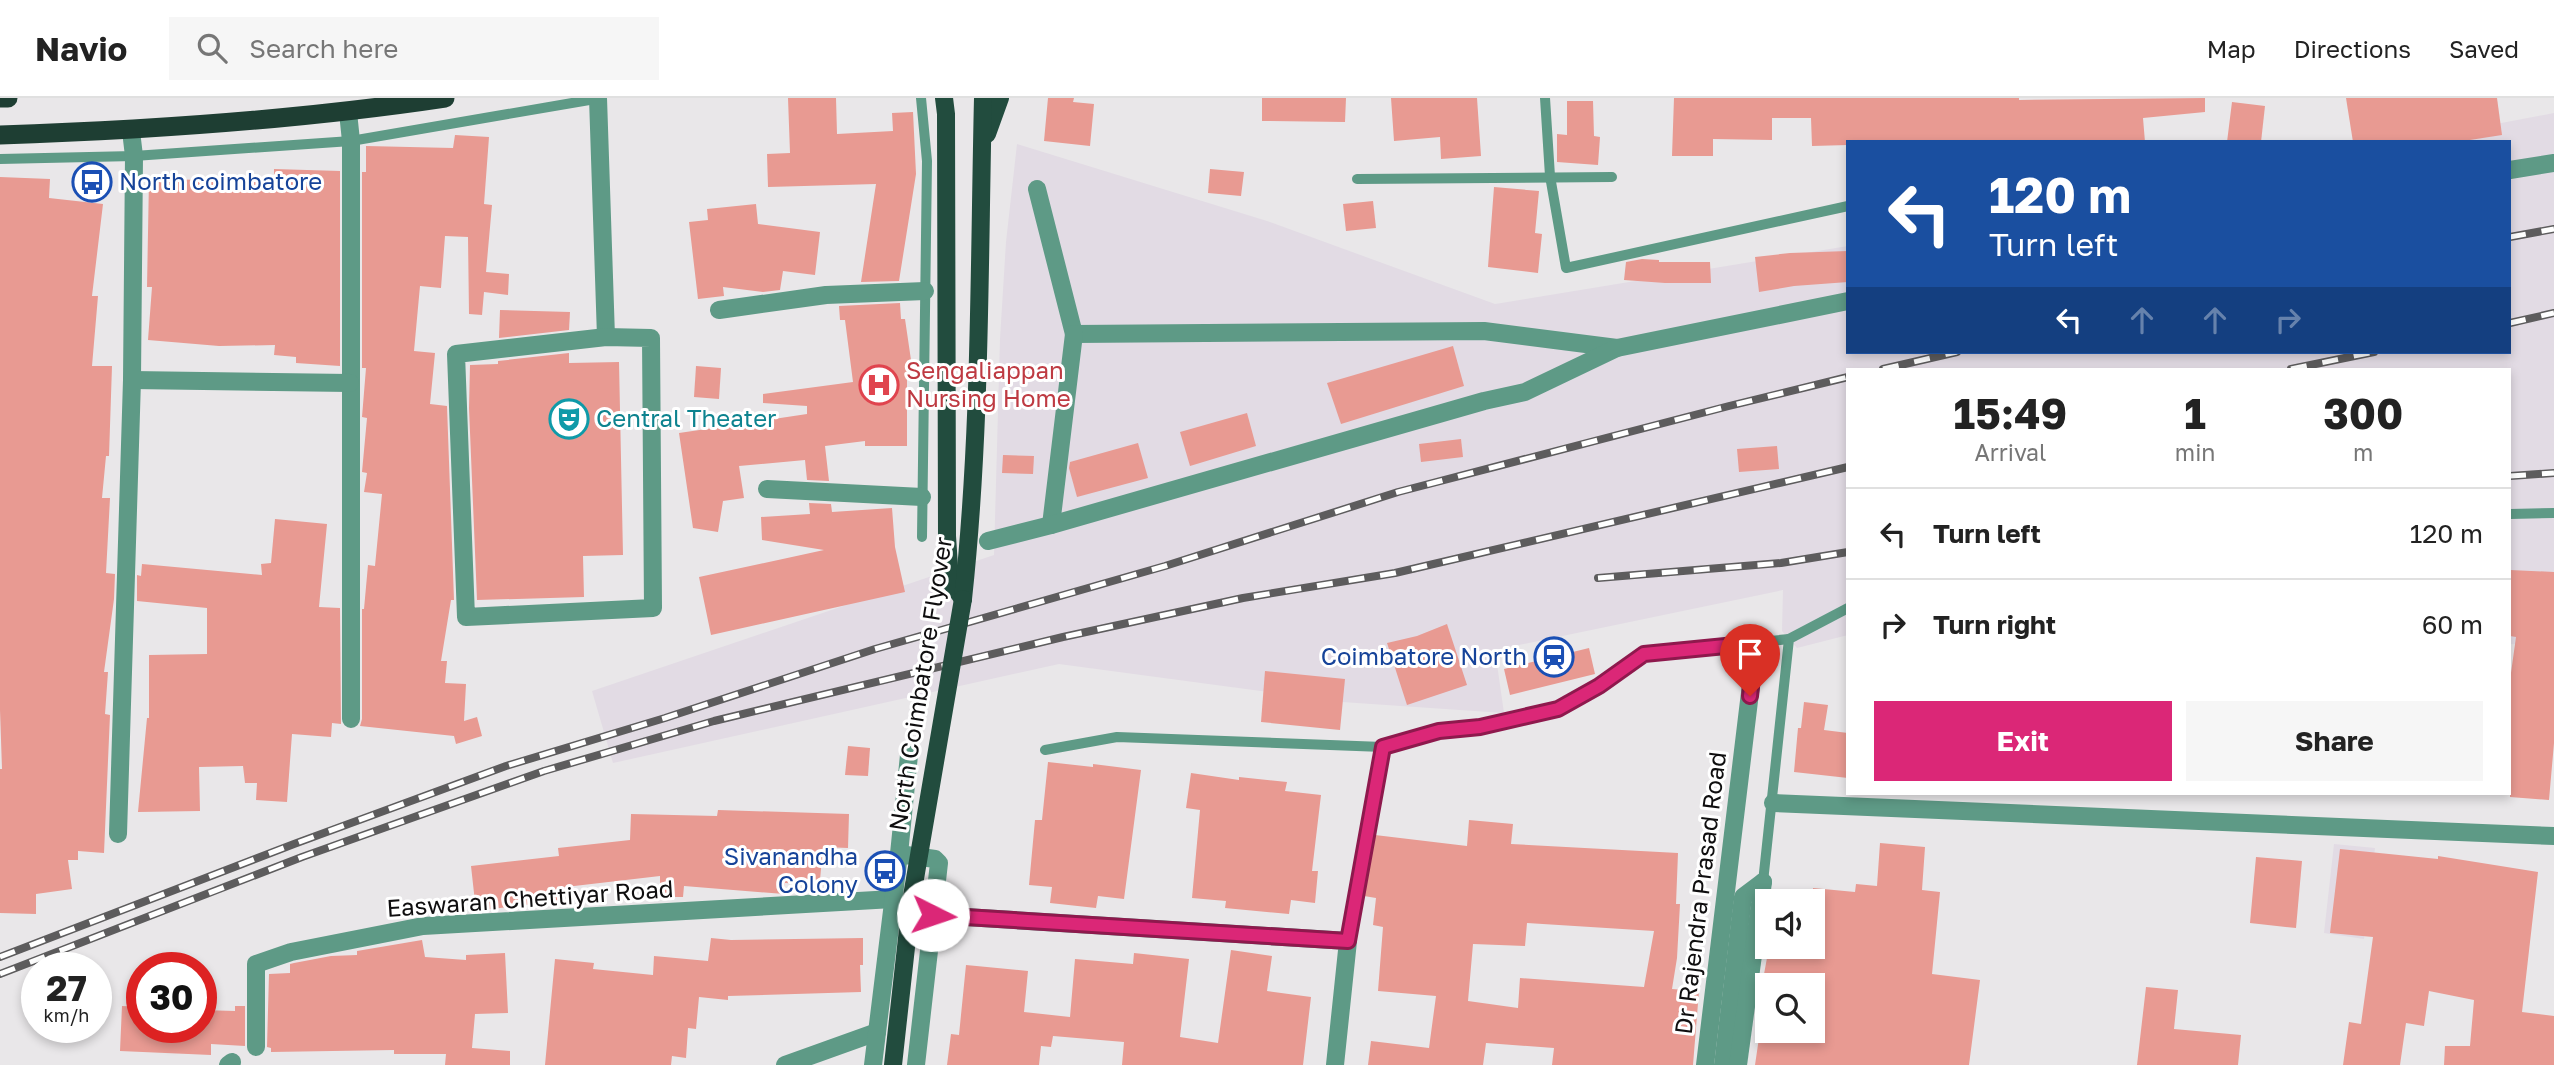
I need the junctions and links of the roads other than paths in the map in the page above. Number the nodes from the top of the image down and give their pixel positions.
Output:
1 (0, 98) edge
2 (8, 98) edge
3 (445, 98) edge
4 (599, 98) edge
5 (921, 98) edge
6 (944, 98) edge
7 (983, 98) edge
8 (1000, 98) edge
9 (1545, 98) edge
10 (348, 113) junction
11 (131, 131) junction
12 (0, 135) edge
13 (351, 141) junction
14 (982, 151) junction
15 (134, 156) junction
16 (0, 159) edge
17 (2554, 163) edge
18 (2511, 170) edge
19 (1550, 176) junction
20 (1612, 177) dead end
21 (1357, 179) dead end
22 (1037, 189) dead end
23 (1846, 206) edge
24 (925, 291) junction
25 (1846, 301) edge
26 (719, 310) dead end
27 (1074, 334) junction
28 (606, 337) junction
29 (1617, 348) junction
30 (132, 380) junction
31 (350, 383) junction
32 (766, 489) dead end
33 (922, 497) junction
34 (2554, 513) edge
35 (2511, 514) edge
36 (1051, 525) junction
37 (922, 537) dead end
38 (988, 541) dead end
39 (963, 599) junction
40 (1846, 609) edge
41 (1789, 639) junction
42 (1756, 643) junction
43 (351, 719) dead end
44 (1383, 747) junction
45 (1045, 750) dead end
46 (909, 755) dead end
47 (1773, 803) junction
48 (118, 834) dead end
49 (2554, 836) edge
50 (899, 854) junction
51 (1763, 882) junction
52 (893, 899) junction
53 (933, 915) junction
54 (1348, 941) junction
55 (877, 1032) junction
56 (256, 1047) dead end
57 (785, 1065) edge
58 (873, 1065) edge
59 (893, 1065) edge
60 (916, 1065) edge
61 (1335, 1065) edge
62 (1705, 1065) edge
63 (1723, 1065) edge
64 (1738, 1065) edge

1 - 2 highway
3 - 10 highway
4 - 13 lane
4 - 28 street
5 - 24 lane
6 - 39 main road
7 - 14 main road, North Coimbatore Flyover
8 - 14 main road
9 - 19 lane
10 - 11 highway
10 - 13 street
11 - 12 highway
11 - 15 street
13 - 15 lane
13 - 31 street
14 - 39 main road, North Coimbatore Flyover
15 - 16 lane
15 - 30 street
17 - 18 street
19 - 20 lane
19 - 21 lane
19 - 23 lane
22 - 27 street
24 - 26 street
24 - 33 lane
25 - 29 street
27 - 29 street
27 - 36 street
28 - 28 street
29 - 36 street
30 - 31 street
30 - 48 street
31 - 43 street
32 - 33 street
33 - 37 lane
34 - 35 lane
36 - 38 street
39 - 59 main road, North Coimbatore Flyover, bridge
40 - 41 lane
41 - 42 lane
41 - 47 lane
42 - 44 lane
42 - 62 street, Dr Rajendra Prasad Road
44 - 45 lane
44 - 54 lane
46 - 50 street
47 - 49 street
47 - 51 lane
50 - 52 street
50 - 53 street
51 - 63 street
51 - 64 street
52 - 55 street
52 - 56 street, Easwaran Chettiyar Road
53 - 54 street
53 - 60 street
54 - 61 street
55 - 57 street
55 - 58 street

